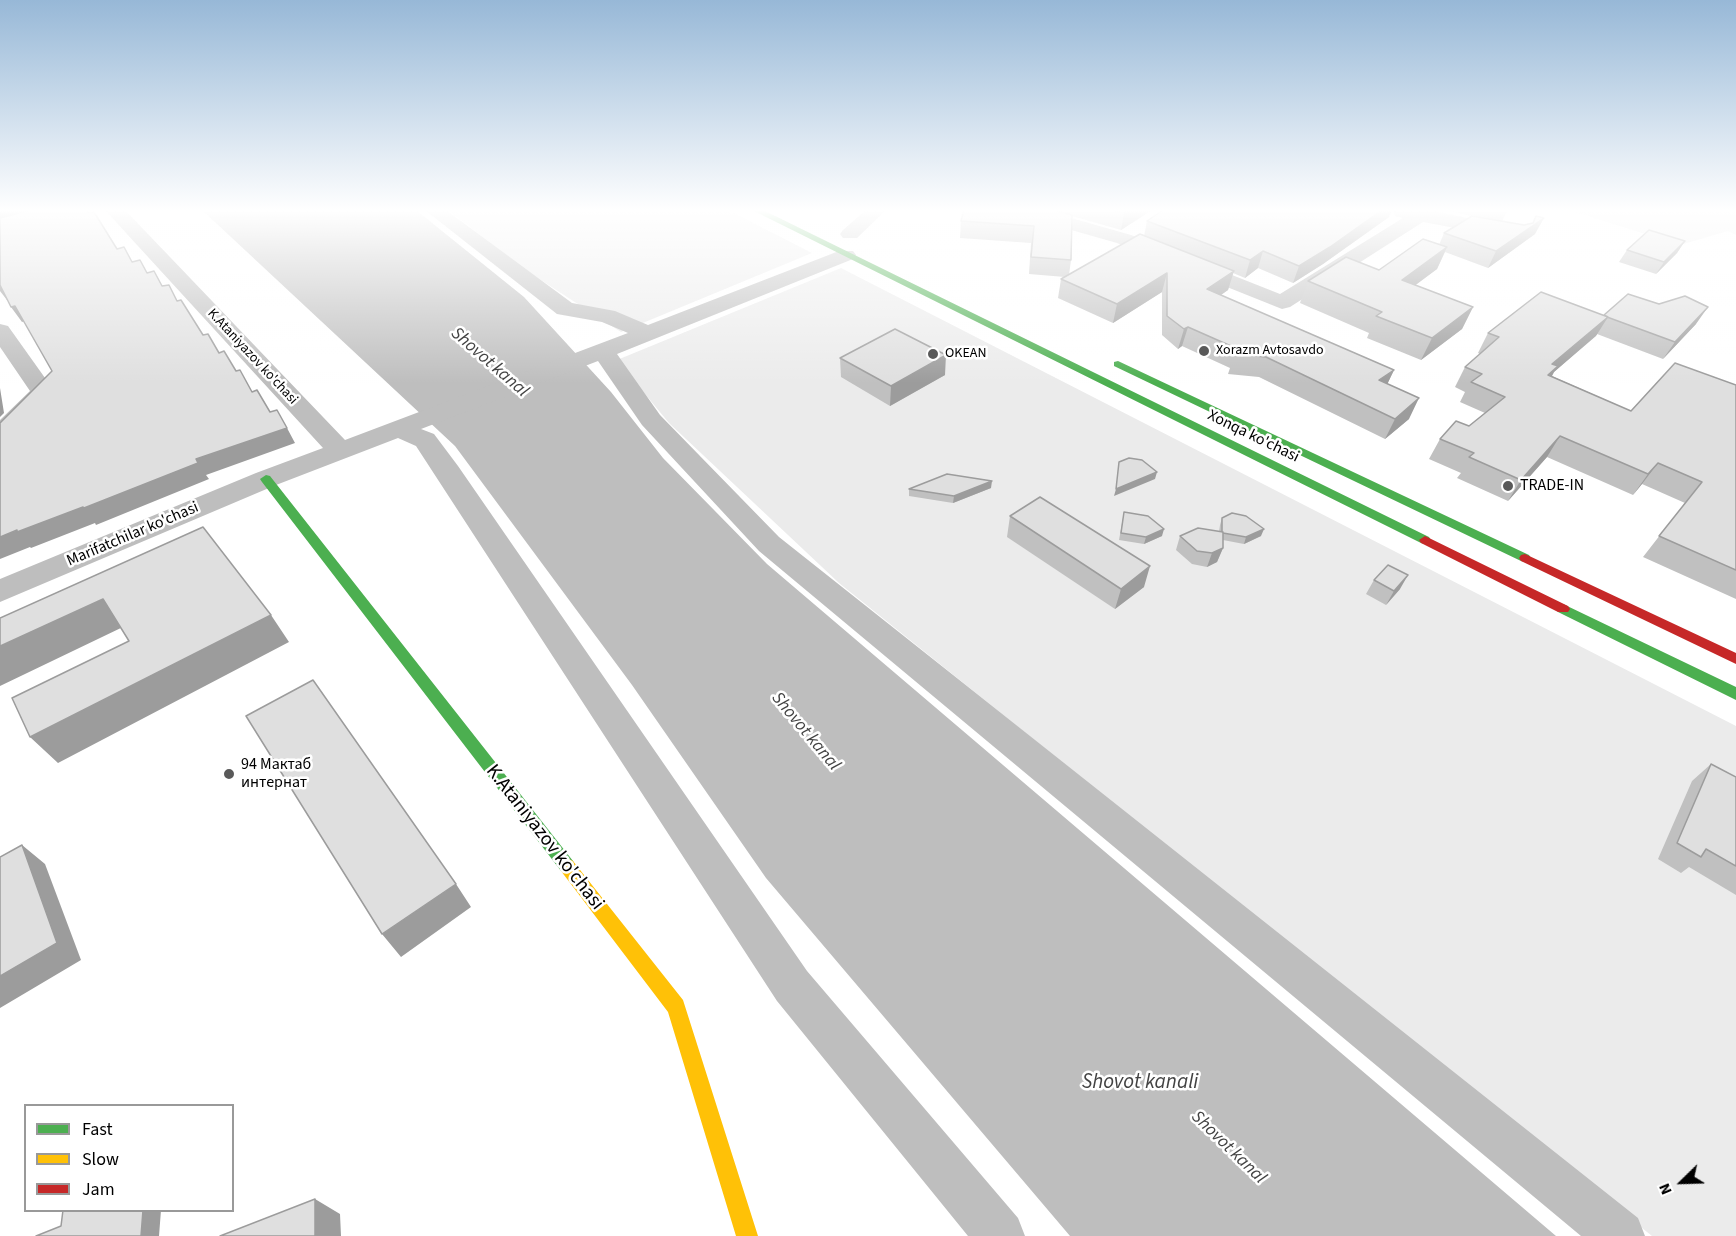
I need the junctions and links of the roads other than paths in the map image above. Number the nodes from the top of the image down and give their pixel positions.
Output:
1 (168, 268) edge
2 (510, 268) edge
3 (788, 268) edge
4 (905, 268) edge
5 (1196, 268) edge
6 (1337, 268) edge
7 (0, 331) edge
8 (648, 333) junction
9 (603, 351) junction
10 (1102, 356) dead end
11 (398, 429) junction
12 (0, 434) edge
13 (340, 451) junction
14 (266, 479) junction
15 (0, 591) edge
16 (1736, 659) edge
17 (1736, 694) edge
18 (747, 1236) edge
19 (1000, 1236) edge
20 (1620, 1236) edge

1 - 13 street, K.Ataniyazov ko'chasi
2 - 8 street
3 - 8 street, Marifatchilar ko'chasi
4 - 17 main road, Xonqa ko'chasi
5 - 6 street
7 - 12 street
8 - 9 street, Marifatchilar ko'chasi
9 - 11 street, Marifatchilar ko'chasi
9 - 20 street
10 - 16 main road, Xonqa ko'chasi
11 - 13 street, Marifatchilar ko'chasi
11 - 19 street
13 - 14 street, Marifatchilar ko'chasi
14 - 15 street, Marifatchilar ko'chasi
14 - 18 main road, K.Ataniyazov ko'chasi

